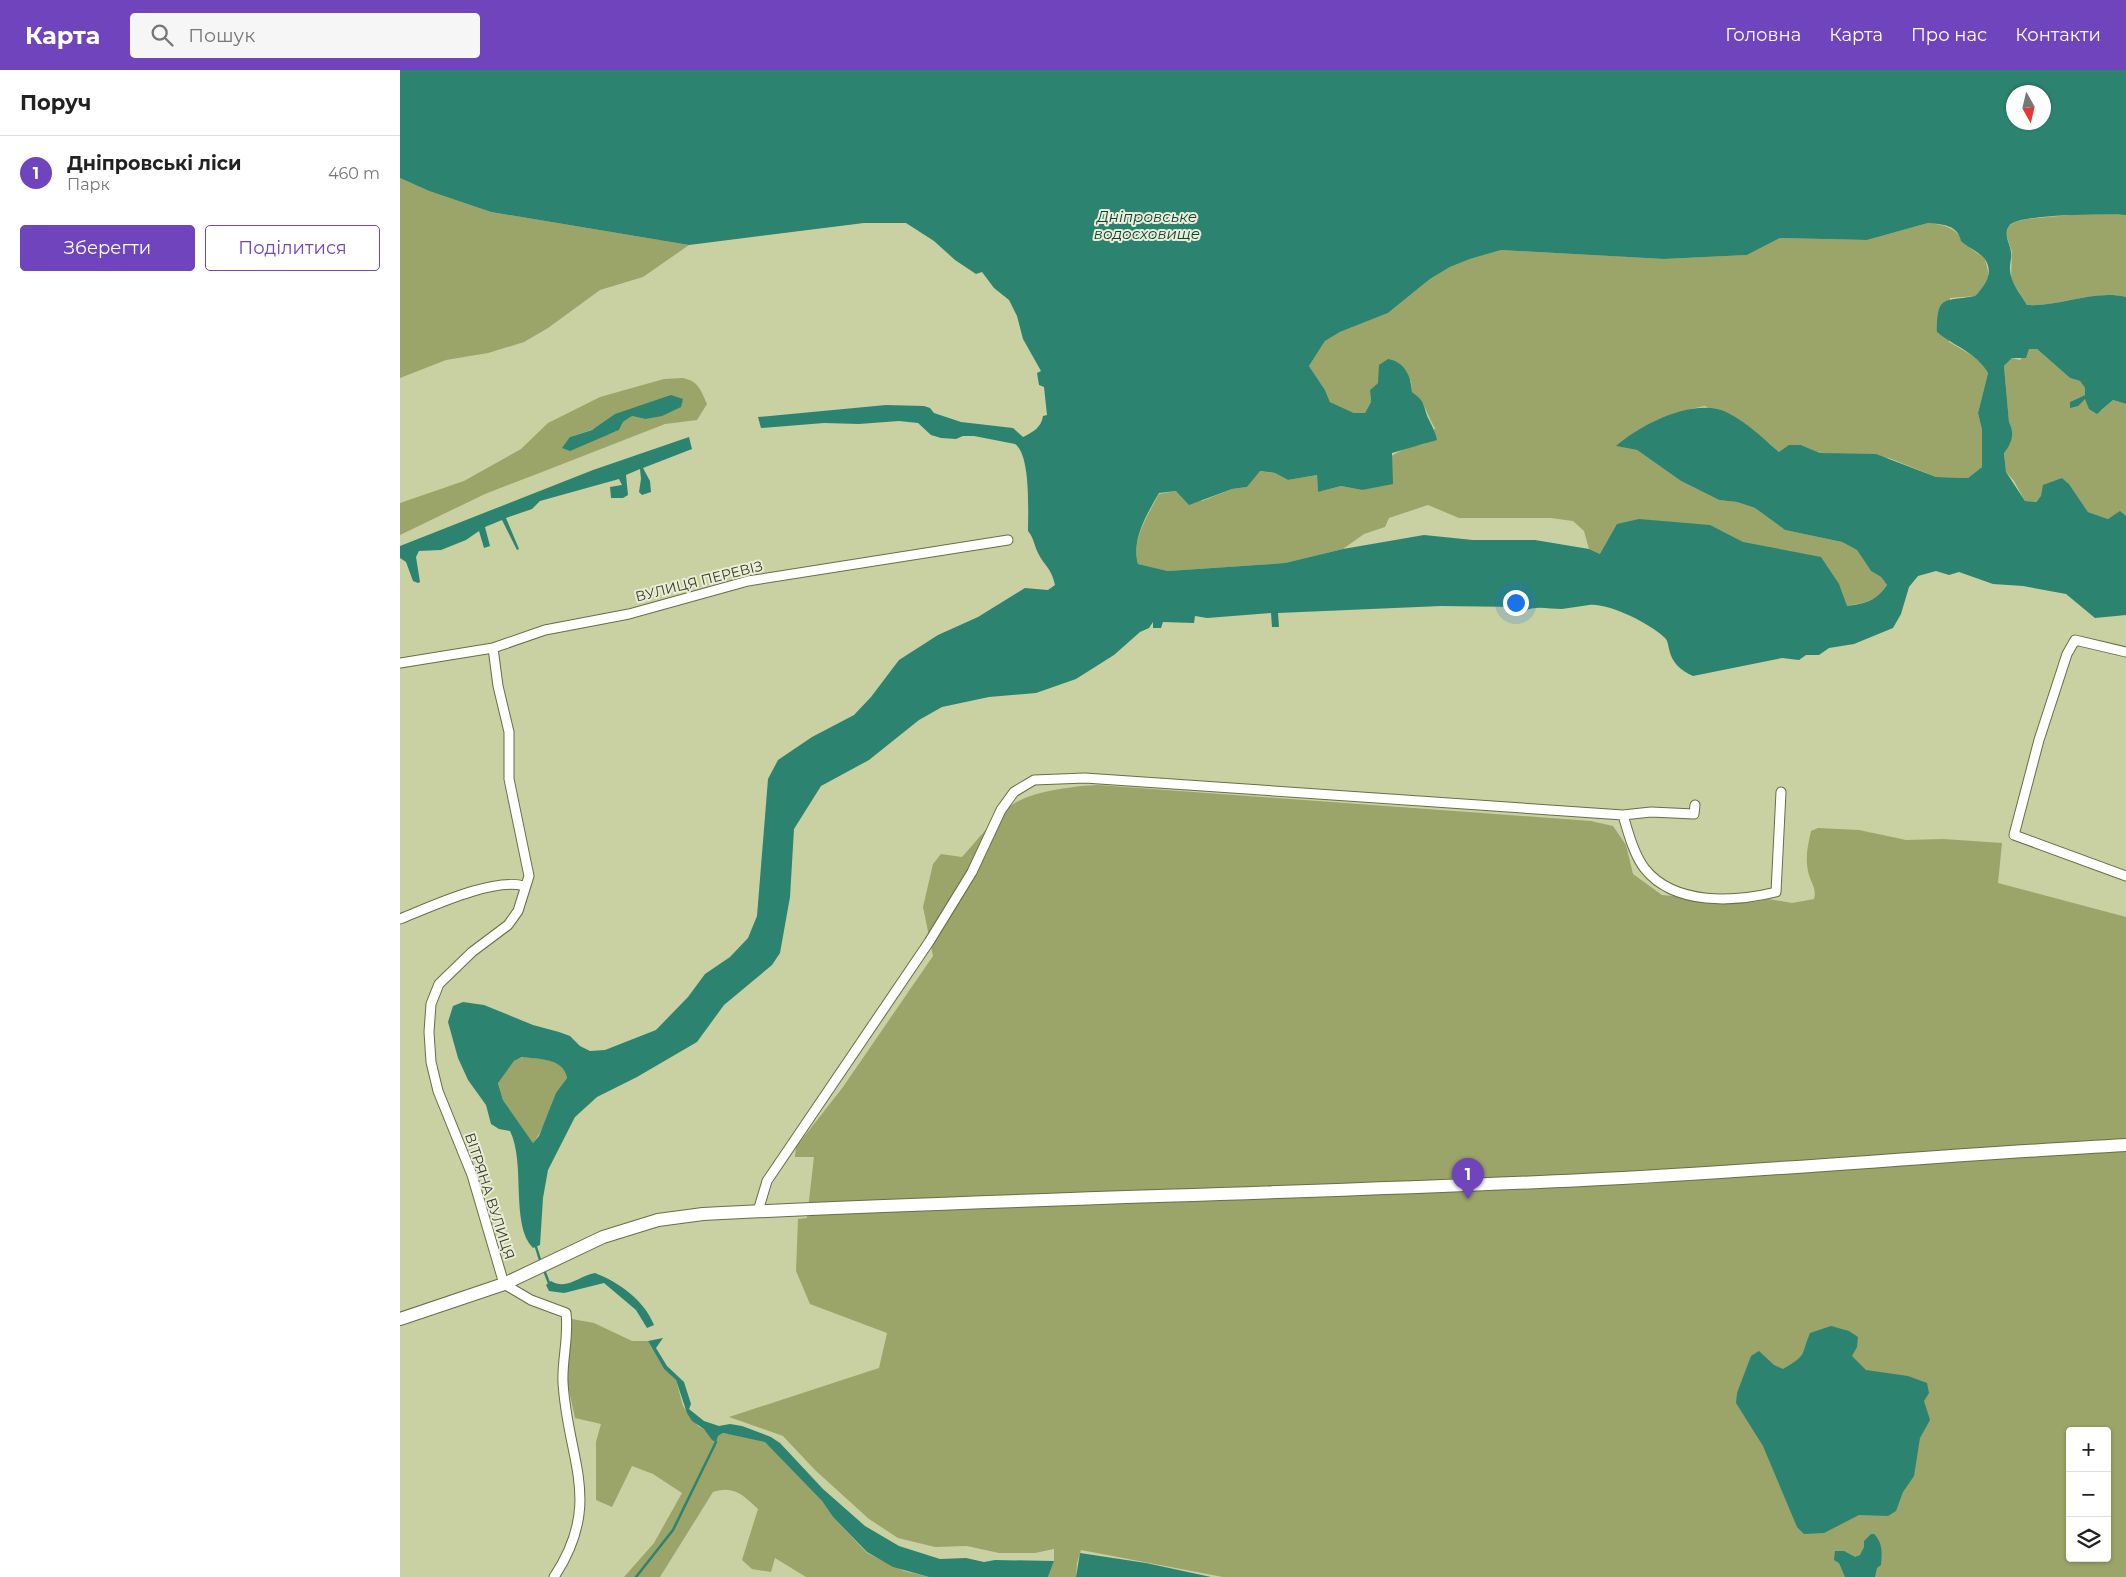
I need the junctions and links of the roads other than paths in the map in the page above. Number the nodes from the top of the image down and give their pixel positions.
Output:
1 (1008, 540) dead end
2 (493, 648) junction
3 (2126, 652) edge
4 (400, 664) edge
5 (1781, 792) dead end
6 (1695, 805) dead end
7 (1623, 815) junction
8 (2126, 876) edge
9 (524, 886) junction
10 (400, 919) edge
11 (2126, 1145) edge
12 (758, 1211) junction
13 (504, 1284) junction
14 (400, 1319) edge
15 (554, 1577) edge

1 - 2 street, ВУЛИЦЯ ПЕРЕВІЗ
2 - 4 street, ВУЛИЦЯ ПЕРЕВІЗ
2 - 9 street, ВІТРЯНА ВУЛИЦЯ
3 - 8 street
5 - 7 street
6 - 7 street
7 - 12 street
9 - 10 street
9 - 13 street, ВІТРЯНА ВУЛИЦЯ
11 - 12 main road
12 - 13 main road
13 - 14 main road
13 - 15 street

